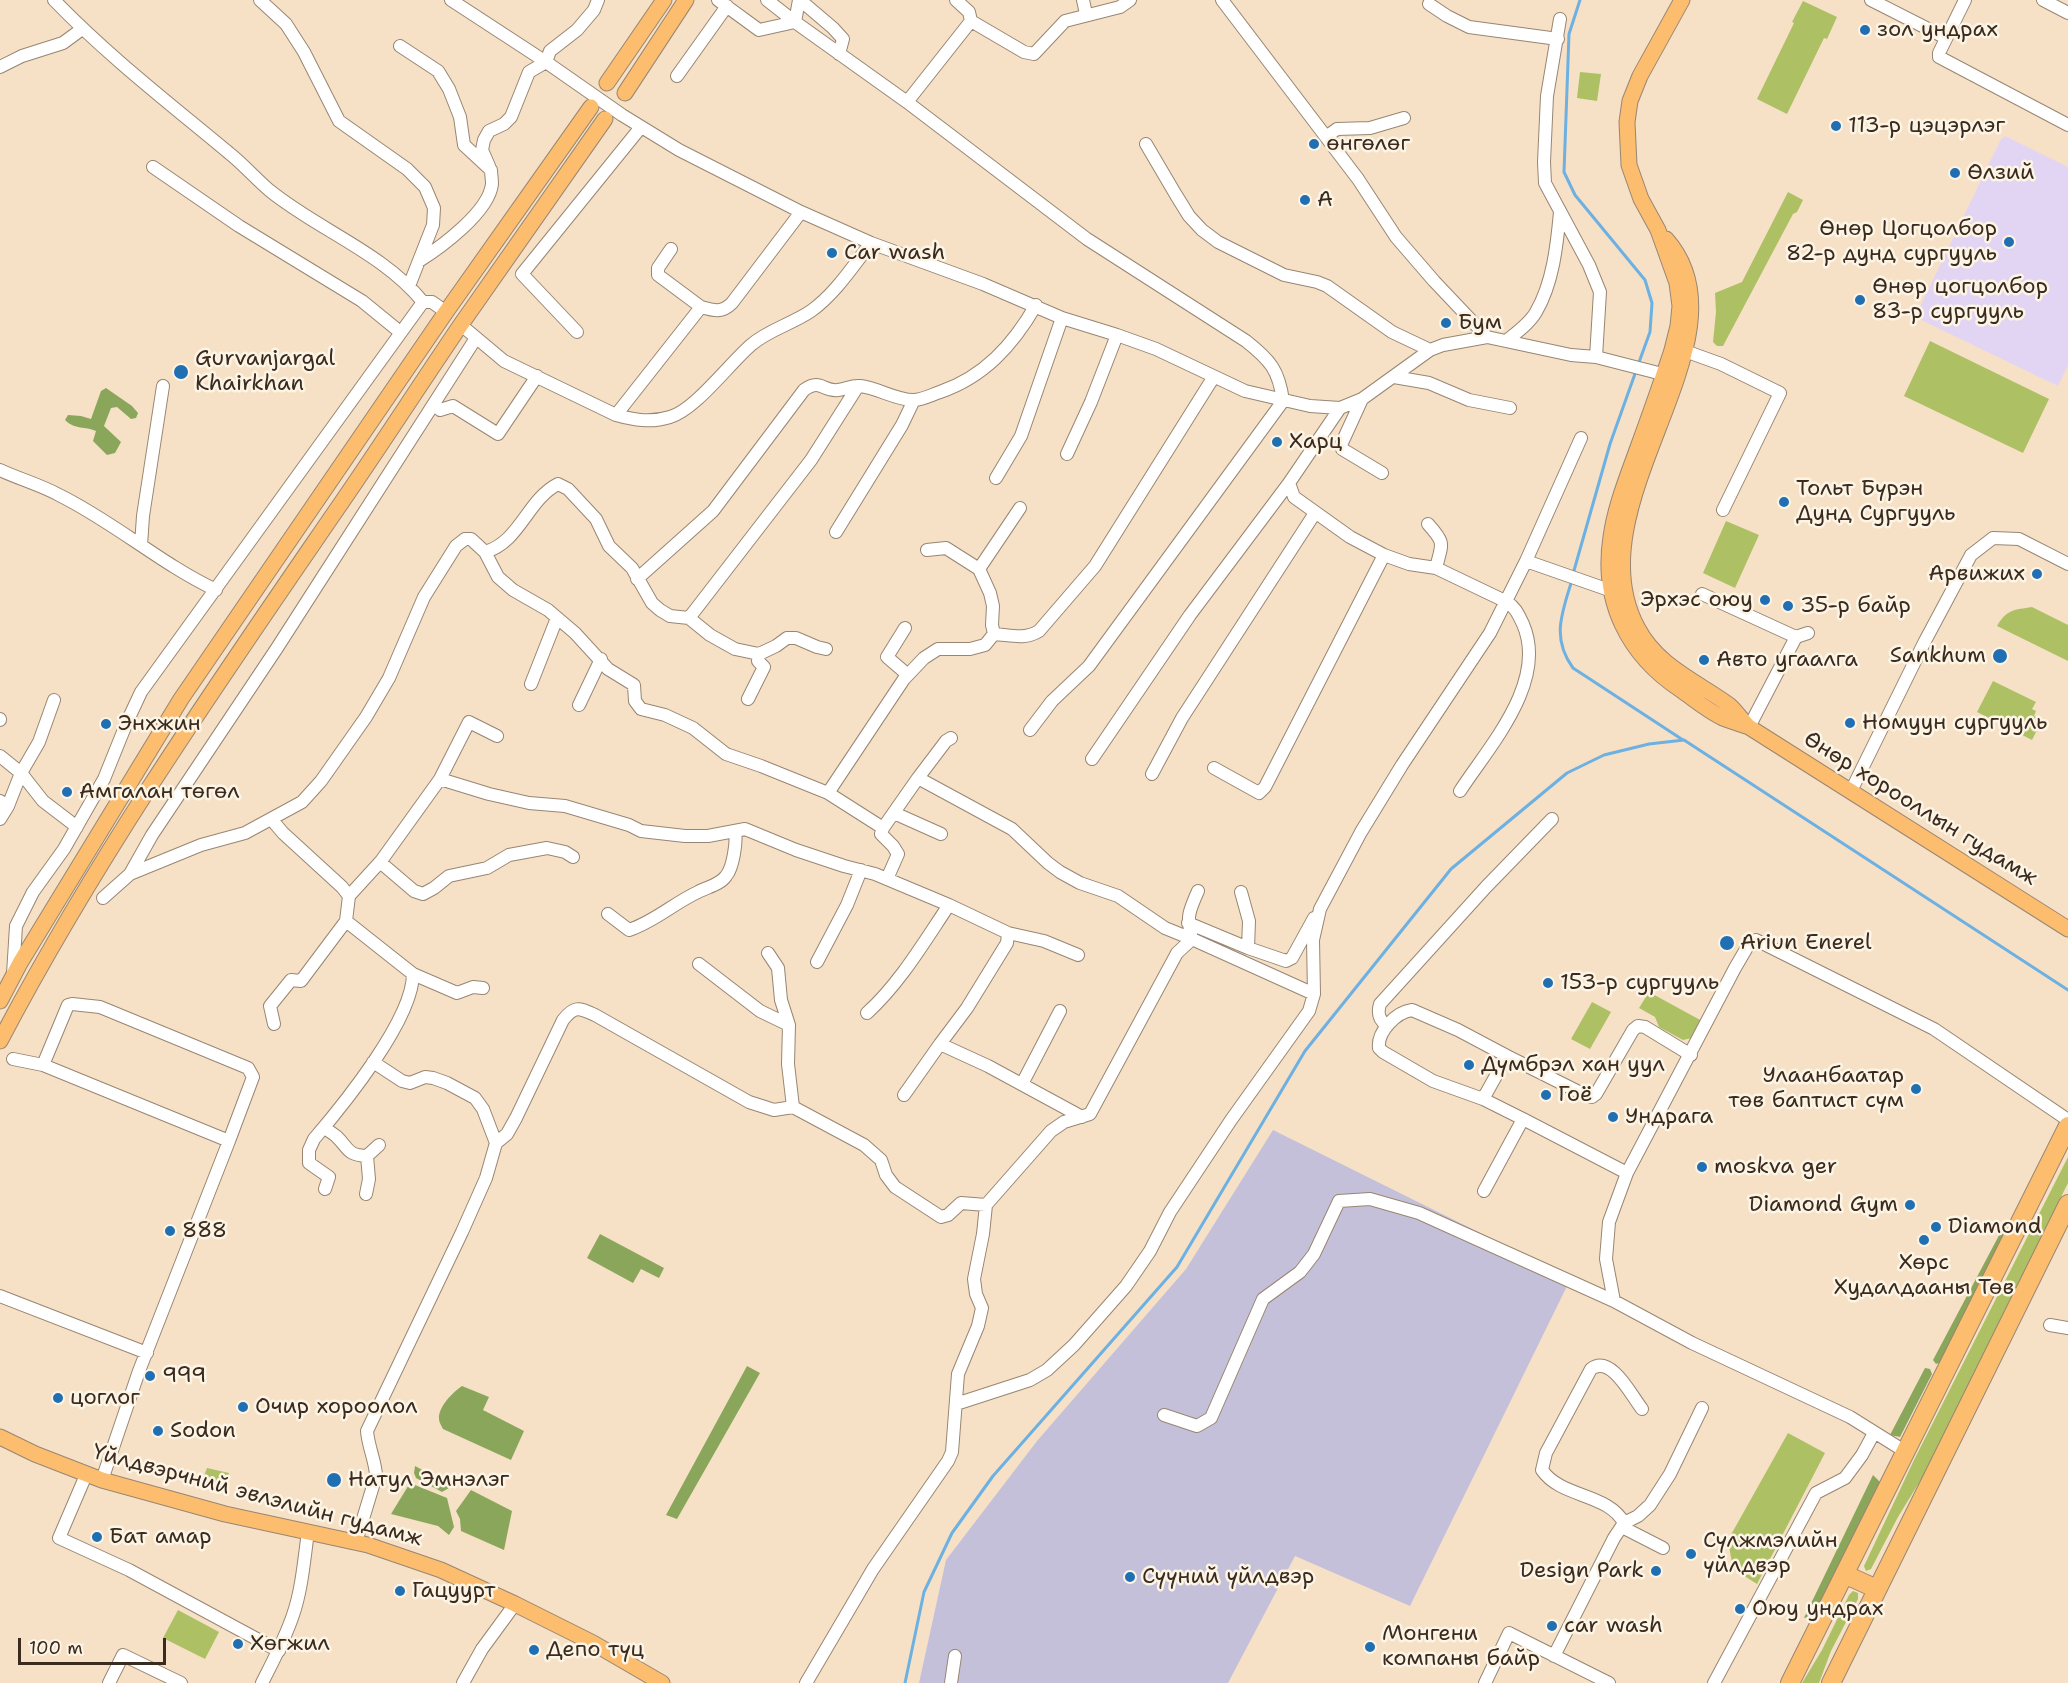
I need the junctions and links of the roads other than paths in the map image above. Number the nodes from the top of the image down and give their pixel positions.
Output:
1 (54, 0) edge
2 (260, 0) edge
3 (451, 0) edge
4 (598, 0) edge
5 (664, 0) edge
6 (686, 0) edge
7 (768, 0) edge
8 (800, 0) edge
9 (956, 0) edge
10 (1083, 0) edge
11 (1130, 0) edge
12 (1682, 0) edge
13 (1870, 0) edge
14 (1965, 0) edge
15 (2043, 0) edge
16 (1226, 2) edge
17 (722, 3) edge
18 (1429, 4) dead end
19 (2068, 13) edge
20 (1086, 14) junction
21 (1560, 19) dead end
22 (971, 21) junction
23 (795, 22) junction
24 (82, 29) junction
25 (1946, 38) junction
26 (1558, 39) junction
27 (400, 46) dead end
28 (839, 54) junction
29 (546, 62) junction
30 (0, 67) edge
31 (677, 76) dead end
32 (607, 83) dead end
33 (625, 93) dead end
34 (908, 102) junction
35 (591, 106) dead end
36 (605, 118) dead end
37 (1404, 118) dead end
38 (2068, 125) edge
39 (641, 127) junction
40 (1326, 137) junction
41 (1146, 144) dead end
42 (153, 167) dead end
43 (491, 170) junction
44 (1560, 210) junction
45 (801, 212) junction
46 (1658, 230) junction
47 (872, 243) junction
48 (671, 249) dead end
49 (419, 261) junction
50 (409, 286) junction
51 (423, 302) junction
52 (1036, 305) junction
53 (701, 308) junction
54 (446, 312) junction
55 (1062, 318) junction
56 (461, 325) junction
57 (400, 332) junction
58 (577, 332) dead end
59 (1117, 334) junction
60 (477, 338) junction
61 (1487, 338) junction
62 (1506, 342) junction
63 (1430, 350) junction
64 (1685, 351) junction
65 (1596, 357) junction
66 (1664, 375) junction
67 (537, 376) junction
68 (1394, 377) junction
69 (1213, 378) junction
70 (858, 386) junction
71 (163, 387) dead end
72 (1362, 399) junction
73 (914, 400) junction
74 (1283, 401) junction
75 (1340, 408) junction
76 (1510, 408) dead end
77 (440, 410) dead end
78 (616, 415) junction
79 (1581, 438) dead end
80 (1067, 454) dead end
81 (0, 470) edge
82 (1382, 474) dead end
83 (996, 478) dead end
84 (1289, 483) junction
85 (1020, 508) dead end
86 (1723, 510) dead end
87 (1314, 513) junction
88 (1428, 524) dead end
89 (836, 532) dead end
90 (141, 545) junction
91 (927, 550) dead end
92 (485, 552) junction
93 (1384, 555) junction
94 (1526, 561) junction
95 (2068, 564) edge
96 (1436, 568) junction
97 (979, 569) junction
98 (637, 579) junction
99 (216, 590) junction
100 (1612, 591) junction
101 (1702, 594) dead end
102 (1507, 602) junction
103 (557, 618) junction
104 (690, 618) junction
105 (905, 628) dead end
106 (994, 634) junction
107 (826, 649) dead end
108 (759, 654) junction
109 (601, 660) junction
110 (908, 675) junction
111 (531, 684) dead end
112 (748, 699) dead end
113 (54, 700) dead end
114 (579, 705) dead end
115 (1749, 727) junction
116 (1030, 730) dead end
117 (497, 736) dead end
118 (951, 738) dead end
119 (0, 756) edge
120 (1092, 759) dead end
121 (1214, 768) dead end
122 (21, 773) junction
123 (1152, 774) dead end
124 (918, 778) junction
125 (440, 779) junction
126 (1460, 791) dead end
127 (1851, 791) junction
128 (828, 793) junction
129 (4, 803) edge
130 (894, 813) junction
131 (0, 819) edge
132 (1552, 819) dead end
133 (272, 820) junction
134 (77, 827) junction
135 (883, 828) junction
136 (735, 831) junction
137 (941, 834) dead end
138 (573, 857) dead end
139 (380, 862) junction
140 (861, 870) junction
141 (130, 874) junction
142 (887, 879) junction
143 (1198, 891) dead end
144 (1241, 892) dead end
145 (349, 896) junction
146 (103, 898) dead end
147 (949, 905) junction
148 (1320, 909) junction
149 (608, 914) dead end
150 (346, 921) junction
151 (1188, 923) junction
152 (2068, 929) edge
153 (1008, 933) junction
154 (1192, 939) junction
155 (1248, 948) junction
156 (768, 953) dead end
157 (1078, 955) dead end
158 (817, 962) dead end
159 (699, 964) dead end
160 (413, 974) junction
161 (12, 978) junction
162 (483, 988) dead end
163 (1314, 994) junction
164 (0, 1001) edge
165 (1060, 1011) dead end
166 (867, 1013) dead end
167 (274, 1024) dead end
168 (789, 1025) junction
169 (1388, 1026) junction
170 (0, 1041) edge
171 (940, 1044) junction
172 (1691, 1055) junction
173 (1507, 1056) junction
174 (13, 1059) dead end
175 (374, 1062) junction
176 (43, 1065) junction
177 (1022, 1084) junction
178 (904, 1095) dead end
179 (1483, 1099) junction
180 (793, 1107) junction
181 (1082, 1117) junction
182 (1523, 1119) junction
183 (2068, 1120) edge
184 (2068, 1126) edge
185 (324, 1128) junction
186 (229, 1141) junction
187 (496, 1143) junction
188 (380, 1145) dead end
189 (367, 1156) junction
190 (1628, 1173) junction
191 (325, 1189) dead end
192 (1484, 1191) dead end
193 (366, 1194) dead end
194 (986, 1205) junction
195 (2068, 1205) edge
196 (0, 1296) edge
197 (1614, 1301) junction
198 (2050, 1325) dead end
199 (2068, 1328) edge
200 (147, 1353) junction
201 (956, 1404) junction
202 (1702, 1408) dead end
203 (1642, 1409) dead end
204 (1164, 1415) dead end
205 (1874, 1433) junction
206 (0, 1437) edge
207 (1906, 1452) junction
208 (86, 1475) junction
209 (102, 1480) junction
210 (1623, 1525) junction
211 (308, 1532) junction
212 (356, 1542) junction
213 (1663, 1548) dead end
214 (1846, 1575) junction
215 (1877, 1589) junction
216 (515, 1604) junction
217 (279, 1651) junction
218 (955, 1656) dead end
219 (1554, 1656) junction
220 (109, 1683) edge
221 (181, 1683) edge
222 (262, 1683) edge
223 (465, 1683) edge
224 (662, 1683) edge
225 (806, 1683) edge
226 (951, 1683) edge
227 (1485, 1683) edge
228 (1609, 1683) edge
229 (1714, 1683) edge
230 (1790, 1683) edge
231 (1831, 1683) edge

1 - 24 street
2 - 49 street
3 - 29 street
4 - 29 street
5 - 32 main road
6 - 33 main road
7 - 23 street
8 - 23 street
8 - 28 street
9 - 22 street
10 - 20 street
11 - 20 street
12 - 46 main road, Өнөр хорооллын гудамж
13 - 25 street
14 - 25 street
15 - 19 street
16 - 40 street
17 - 23 street
17 - 31 street
18 - 26 street
20 - 22 street
21 - 26 street
22 - 34 street
23 - 28 street
24 - 30 street
24 - 50 street
25 - 38 street
26 - 44 street
27 - 43 street
28 - 34 street
29 - 39 street
29 - 43 street
34 - 74 street
35 - 54 main road
36 - 56 main road
37 - 40 street
39 - 45 street
39 - 58 street
40 - 61 street
41 - 63 street
42 - 57 street
43 - 49 street
44 - 62 street
44 - 65 street
45 - 47 street
45 - 53 street
46 - 64 main road, Өнөр хорооллын гудамж
46 - 66 main road, Өнөр хорооллын гудамж
47 - 52 street
47 - 78 street
48 - 53 street
49 - 50 street
50 - 51 street
51 - 54 street
51 - 57 street
52 - 55 street
52 - 73 street
53 - 78 street
54 - 161 main road
55 - 59 street
55 - 83 street
56 - 60 street
56 - 170 main road
57 - 99 street
59 - 69 street
59 - 80 street
60 - 67 street
60 - 141 street
61 - 62 street
61 - 63 street
62 - 65 street
63 - 68 street
64 - 66 main road, Өнөр хорооллын гудамж
64 - 86 street
65 - 66 street
66 - 100 main road, Өнөр хорооллын гудамж
66 - 115 main road, Өнөр хорооллын гудамж
67 - 77 street
67 - 78 street
68 - 72 street
68 - 76 street
69 - 74 street
69 - 106 street
70 - 73 street
70 - 98 street
70 - 104 street
71 - 90 street
72 - 75 street
72 - 82 street
73 - 89 street
74 - 75 street
74 - 116 street
75 - 84 street
79 - 94 street
81 - 90 street
84 - 87 street
84 - 120 street
85 - 97 street
87 - 93 street
87 - 123 street
88 - 96 street
90 - 99 street
91 - 97 street
92 - 98 street
92 - 103 street
92 - 133 street
93 - 96 street
93 - 121 street
94 - 100 street
94 - 102 street
95 - 127 street
96 - 102 street
97 - 106 street
98 - 104 street
99 - 134 street
100 - 115 main road, Өнөр хорооллын гудамж
101 - 115 street
102 - 126 street
102 - 148 street
103 - 109 street
103 - 111 street
104 - 108 street
105 - 110 street
106 - 110 street
107 - 108 street
108 - 112 street
109 - 114 street
109 - 128 street
110 - 128 street
113 - 122 street
115 - 127 main road, Өнөр хорооллын гудамж
117 - 125 street
118 - 124 street
119 - 122 street
122 - 129 street
122 - 134 street
124 - 130 street
124 - 154 street
125 - 136 street
125 - 139 street
127 - 152 main road, Өнөр хорооллын гудамж
128 - 135 street
129 - 131 street
130 - 135 street
130 - 137 street
132 - 169 street
133 - 141 street
133 - 145 street
134 - 161 street
135 - 142 street
136 - 140 street
136 - 149 street
138 - 139 street
139 - 145 street
140 - 142 street
140 - 158 street
141 - 146 street
142 - 147 street
143 - 151 street
144 - 155 street
145 - 150 street
147 - 153 street
147 - 166 street
148 - 155 street
148 - 163 street
150 - 160 street
150 - 167 street
151 - 154 street
151 - 155 street
153 - 157 street
153 - 171 street
154 - 163 street
154 - 181 street
156 - 168 street
159 - 168 street
160 - 162 street
160 - 175 street
161 - 164 main road
163 - 201 street
165 - 177 street
168 - 180 street
169 - 173 street
169 - 179 street
171 - 177 street
171 - 178 street
172 - 173 street
172 - 183 street
172 - 190 street
173 - 179 street
174 - 176 street
175 - 185 street
175 - 187 street
176 - 186 street
176 - 186 street
177 - 181 street
179 - 182 street
180 - 187 street
180 - 194 street
181 - 194 street
182 - 190 street
182 - 192 street
184 - 207 highway
185 - 189 street
185 - 191 street
186 - 200 street
187 - 212 street
188 - 189 street
189 - 193 street
190 - 197 street
194 - 201 street
195 - 215 highway
196 - 200 street
197 - 204 street
197 - 205 street
198 - 199 street
200 - 209 street
201 - 225 street
202 - 210 street
203 - 210 street
205 - 207 street
205 - 229 street
206 - 208 main road, Үйлдвэрчний эвлэлийн гудамж
207 - 214 highway
208 - 209 main road, Үйлдвэрчний эвлэлийн гудамж
208 - 217 street
209 - 211 main road, Үйлдвэрчний эвлэлийн гудамж
210 - 213 street
210 - 219 street
211 - 212 main road, Үйлдвэрчний эвлэлийн гудамж
211 - 217 street
212 - 216 main road, Үйлдвэрчний эвлэлийн гудамж
214 - 215 highway
214 - 230 highway
215 - 231 highway
216 - 223 street
216 - 224 main road, Үйлдвэрчний эвлэлийн гудамж
217 - 222 street
218 - 226 street
219 - 227 street
219 - 228 street
220 - 221 street

